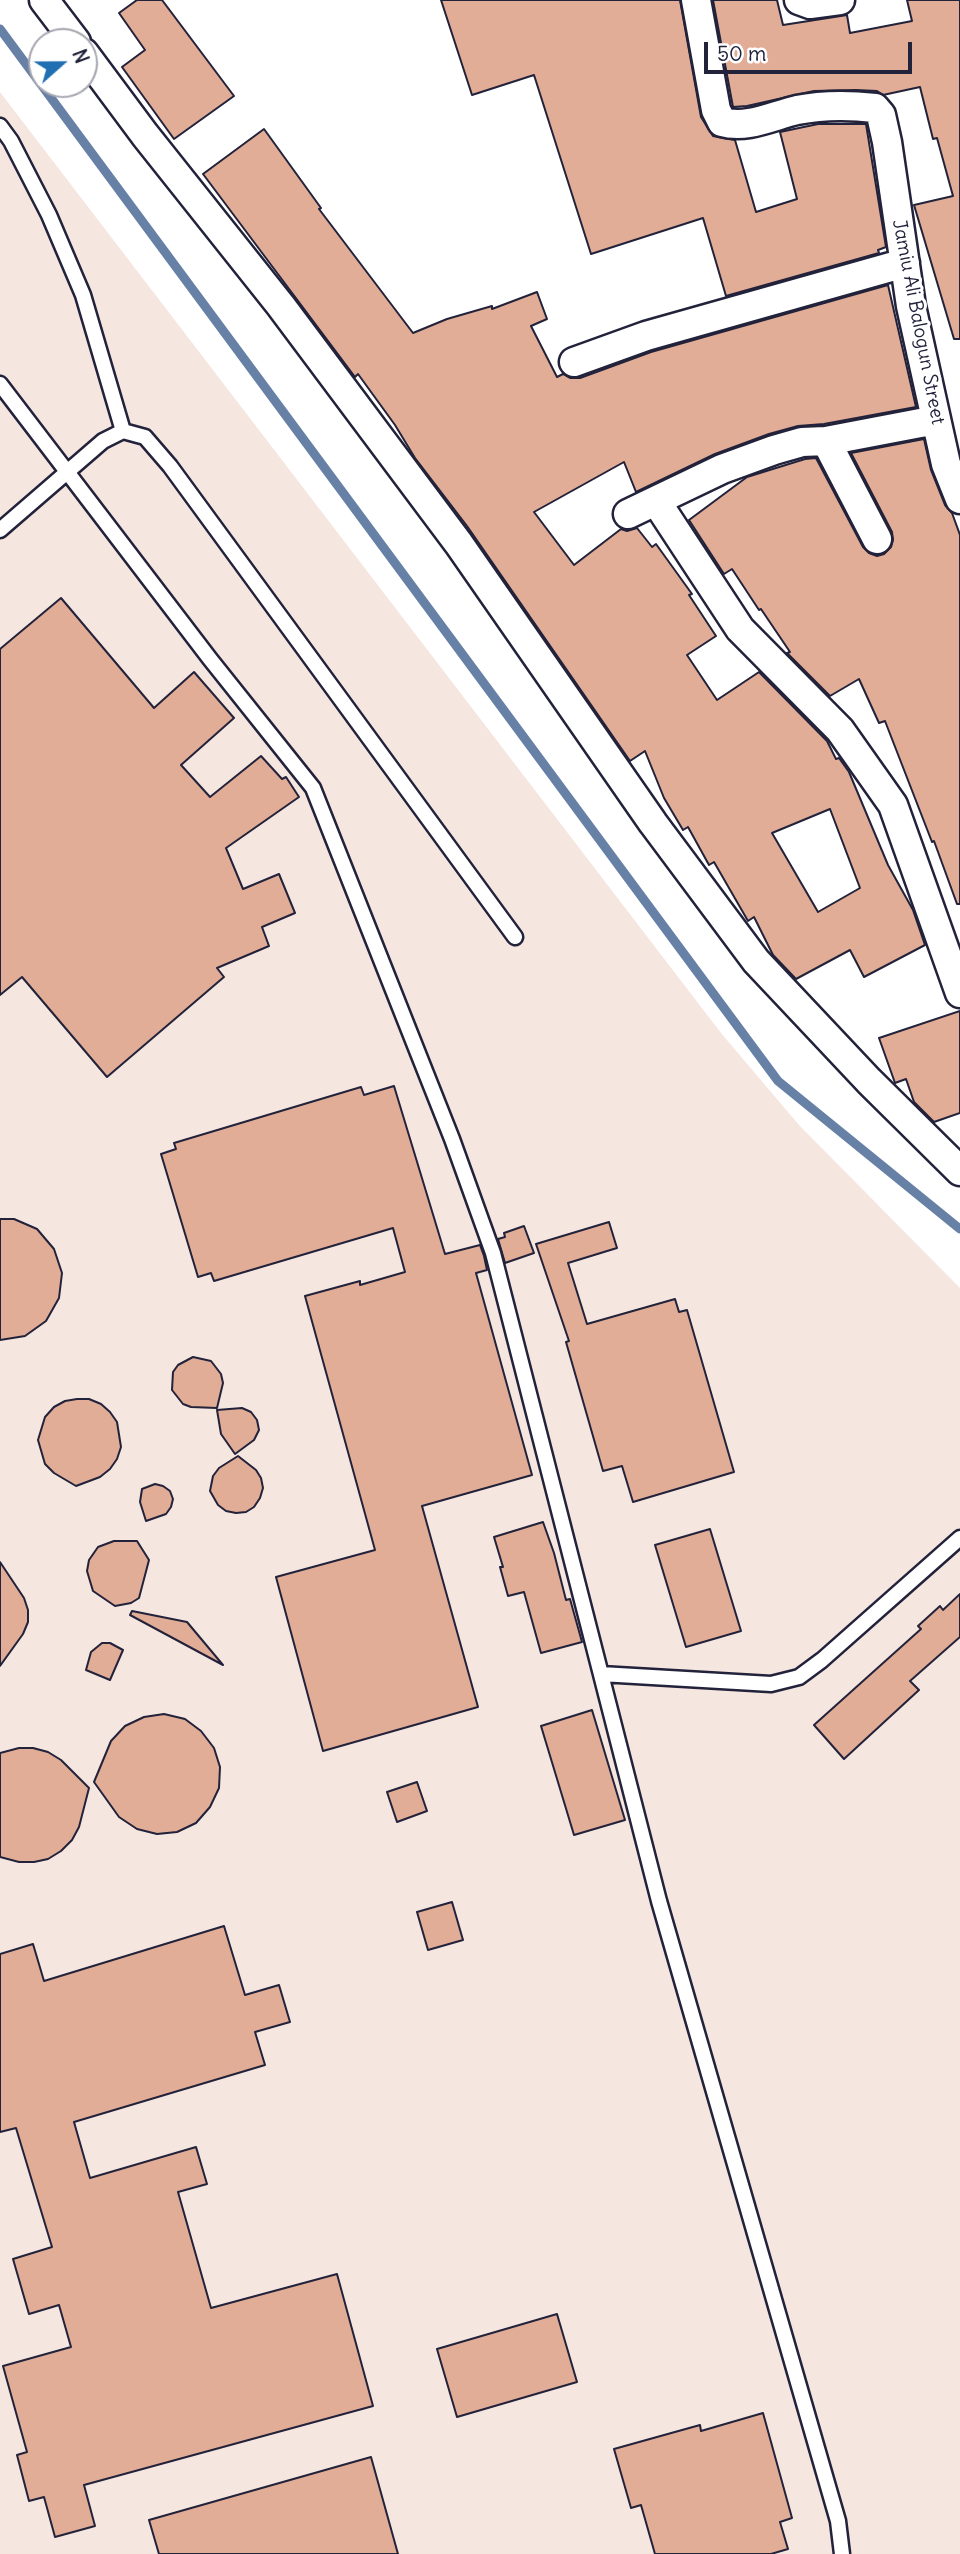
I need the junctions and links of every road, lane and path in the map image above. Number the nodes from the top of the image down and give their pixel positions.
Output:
1 (44, 0) edge
2 (696, 0) edge
3 (799, 0) edge
4 (840, 0) edge
5 (65, 28) edge
6 (98, 72) edge
7 (0, 126) edge
8 (905, 263) junction
9 (574, 362) dead end
10 (0, 384) edge
11 (936, 420) junction
12 (123, 431) junction
13 (826, 441) junction
14 (67, 474) junction
15 (960, 499) edge
16 (656, 501) junction
17 (628, 514) dead end
18 (0, 530) edge
19 (877, 538) dead end
20 (515, 937) dead end
21 (960, 993) edge
22 (960, 1171) edge
23 (960, 1538) edge
24 (601, 1674) junction
25 (842, 2554) edge

1 - 5 street
2 - 8 street, Jamiu Ali Balogun Street
3 - 4 street
6 - 22 street
7 - 12 lane
8 - 9 street
8 - 11 street, Jamiu Ali Balogun Street
10 - 14 lane
11 - 13 street
11 - 15 street, Jamiu Ali Balogun Street
12 - 14 lane
12 - 20 lane
13 - 16 street
13 - 19 street
14 - 18 lane
14 - 24 lane
16 - 17 street
16 - 21 street
23 - 24 lane
24 - 25 lane

